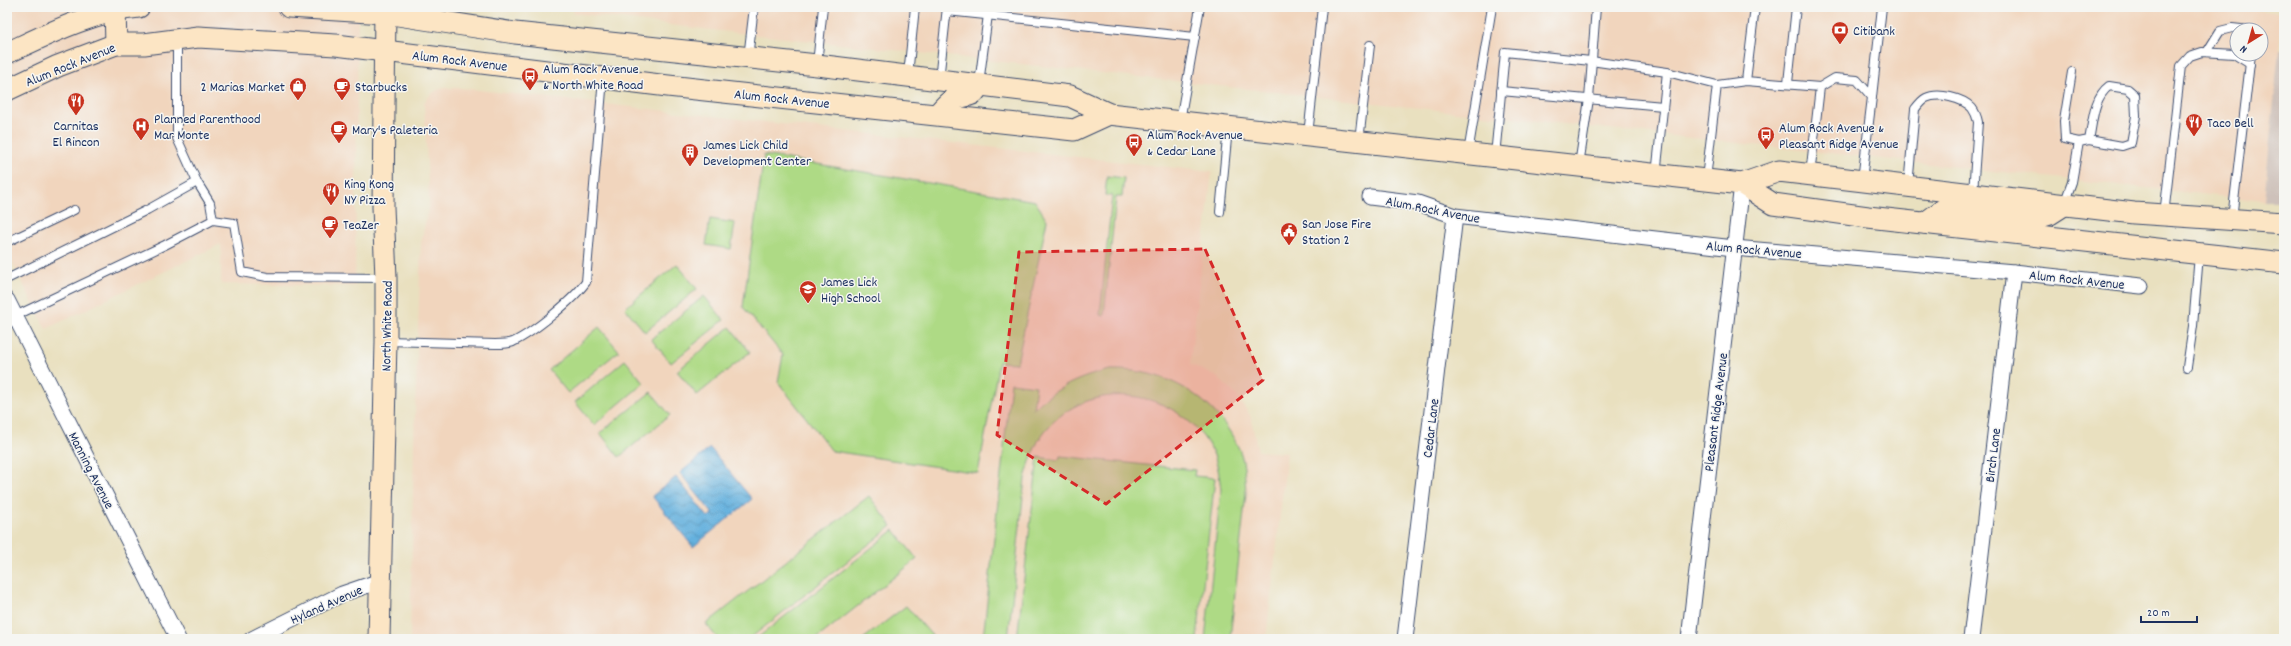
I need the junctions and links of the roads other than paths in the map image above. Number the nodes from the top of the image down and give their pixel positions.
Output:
1 (139, 7) edge
2 (289, 7) edge
3 (754, 7) edge
4 (823, 7) edge
5 (915, 7) edge
6 (1200, 7) edge
7 (1322, 7) edge
8 (1492, 7) edge
9 (1596, 7) edge
10 (1756, 7) edge
11 (1796, 7) edge
12 (1882, 7) edge
13 (115, 8) edge
14 (947, 9) edge
15 (385, 10) edge
16 (988, 11) edge
17 (2229, 28) edge
18 (1195, 37) junction
19 (177, 40) junction
20 (116, 44) junction
21 (1370, 44) dead end
22 (384, 50) junction
23 (2207, 52) junction
24 (7, 53) edge
25 (748, 58) junction
26 (1591, 61) junction
27 (2250, 64) joint
28 (817, 65) junction
29 (1668, 72) junction
30 (2072, 72) dead end
31 (908, 76) junction
32 (603, 78) junction
33 (939, 80) junction
34 (1746, 81) junction
35 (1788, 83) junction
36 (979, 84) junction
37 (1717, 85) junction
38 (1820, 87) junction
39 (7, 90) edge
40 (1501, 91) junction
41 (1872, 97) junction
42 (1589, 99) junction
43 (1663, 106) junction
44 (937, 114) junction
45 (1109, 114) junction
46 (1180, 122) junction
47 (1228, 127) junction
48 (1308, 136) junction
49 (2089, 140) junction
50 (1359, 142) junction
51 (2079, 142) junction
52 (1468, 154) junction
53 (1495, 157) junction
54 (1578, 166) junction
55 (1656, 175) junction
56 (1810, 175) junction
57 (1706, 180) junction
58 (1861, 181) junction
59 (197, 182) junction
60 (1742, 184) junction
61 (1908, 186) junction
62 (1973, 194) junction
63 (1370, 197) dead end
64 (2064, 205) junction
65 (74, 210) dead end
66 (1220, 212) dead end
67 (1455, 216) junction
68 (2164, 216) junction
69 (213, 220) junction
70 (2232, 220) junction
71 (1925, 223) junction
72 (2284, 223) edge
73 (7, 242) edge
74 (1734, 248) junction
75 (2199, 254) junction
76 (2284, 263) edge
77 (2014, 272) junction
78 (386, 278) junction
79 (7, 279) edge
80 (2141, 286) dead end
81 (7, 300) edge
82 (15, 316) junction
83 (386, 342) junction
84 (2187, 367) dead end
85 (380, 581) junction
86 (178, 639) edge
87 (252, 639) edge
88 (379, 639) edge
89 (1405, 639) edge
90 (1689, 639) edge
91 (1971, 639) edge

1 - 13 main road
2 - 15 main road
3 - 25 lane
4 - 28 lane
5 - 31 lane
6 - 18 lane
7 - 48 lane
8 - 52 lane
9 - 26 lane
10 - 34 lane
11 - 35 lane
12 - 41 lane
13 - 20 main road
13 - 24 main road
14 - 16 lane
14 - 33 lane
15 - 22 main road, North White Road
15 - 25 main road
16 - 18 lane
16 - 36 lane
17 - 23 lane
18 - 46 lane
19 - 20 main road, Alum Rock Avenue
19 - 22 main road, Alum Rock Avenue
19 - 59 lane
20 - 39 main road, Alum Rock Avenue
21 - 50 lane
22 - 32 main road, Alum Rock Avenue
22 - 78 main road, North White Road
23 - 27 lane
23 - 68 lane
25 - 28 main road
26 - 29 lane
26 - 40 lane
26 - 42 lane
27 - 70 lane
28 - 31 main road
29 - 37 lane
29 - 43 lane
30 - 51 lane
31 - 33 main road
32 - 44 main road, Alum Rock Avenue
32 - 83 lane
33 - 36 main road
34 - 35 lane
34 - 37 lane
35 - 38 lane
36 - 44 main road
36 - 45 main road
37 - 57 lane
38 - 41 lane
38 - 56 lane
40 - 42 lane
40 - 53 lane
41 - 58 lane
42 - 43 lane
42 - 54 lane
43 - 55 lane
44 - 45 main road, Alum Rock Avenue
45 - 46 main road
46 - 47 main road
47 - 48 main road
47 - 66 lane
48 - 50 main road
49 - 49 lane
49 - 51 lane
50 - 52 main road
51 - 64 lane
52 - 53 main road
53 - 54 main road
54 - 55 main road
55 - 57 main road
56 - 58 main road
56 - 60 main road
57 - 60 main road
58 - 61 main road
59 - 69 lane
59 - 79 lane
60 - 71 main road
60 - 74 street, Pleasant Ridge Avenue
61 - 62 main road
61 - 62 lane
62 - 64 main road
63 - 67 street, Alum Rock Avenue
64 - 68 main road
64 - 71 main road
65 - 73 lane
67 - 74 street, Alum Rock Avenue
67 - 89 street, Cedar Lane
68 - 70 main road
69 - 78 lane
69 - 82 lane
70 - 72 main road
71 - 75 main road
74 - 77 street, Alum Rock Avenue
74 - 90 street, Pleasant Ridge Avenue
75 - 76 main road
75 - 84 lane
77 - 80 street, Alum Rock Avenue
77 - 91 street, Birch Lane
78 - 83 main road, North White Road
81 - 82 street, Manning Avenue
82 - 86 street, Manning Avenue
83 - 85 main road, North White Road
85 - 87 street, Hyland Avenue
85 - 88 main road, North White Road

